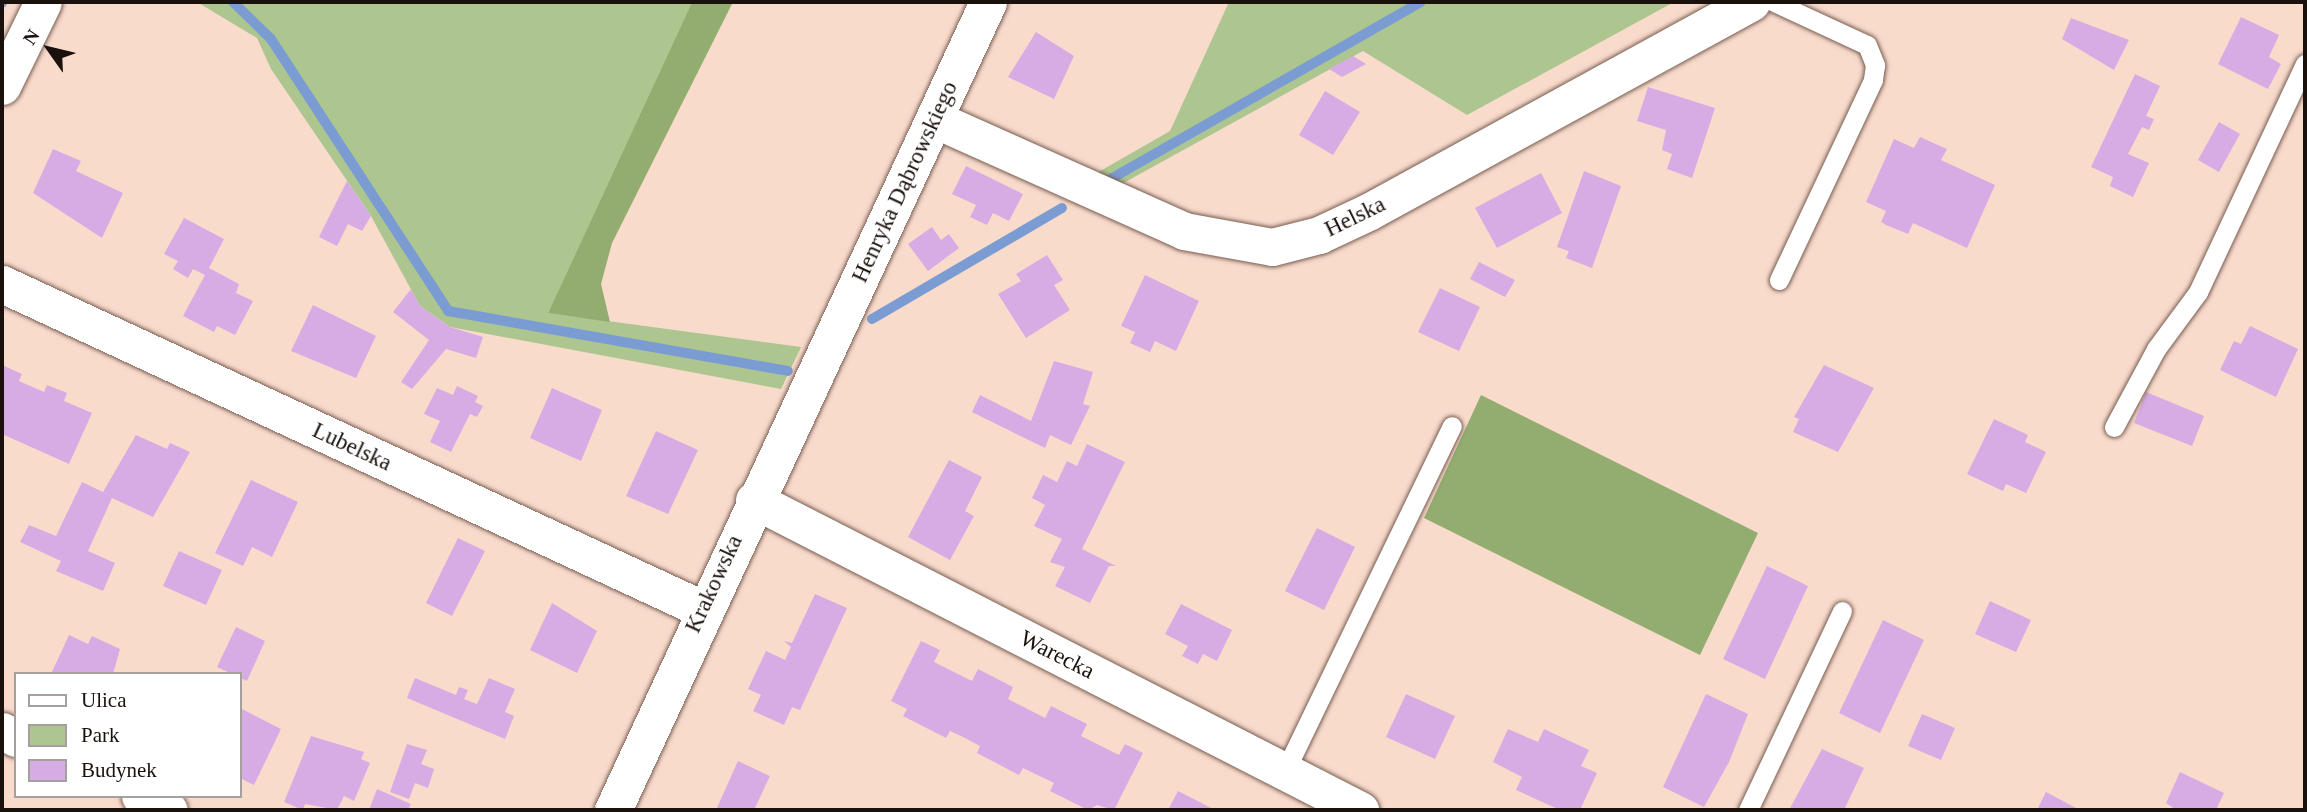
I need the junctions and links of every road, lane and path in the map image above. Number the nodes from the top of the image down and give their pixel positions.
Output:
1 (43, 2) edge
2 (988, 2) edge
3 (1752, 2) edge
4 (1774, 2) edge
5 (2305, 64) edge
6 (2, 86) edge
7 (934, 118) junction
8 (1779, 280) dead end
9 (2, 284) edge
10 (822, 362) joint
11 (1452, 426) dead end
12 (2115, 427) dead end
13 (754, 500) junction
14 (702, 609) junction
15 (1842, 611) dead end
16 (1285, 771) junction
17 (144, 798) edge
18 (169, 810) edge
19 (613, 810) edge
20 (1360, 810) edge
21 (1748, 810) edge

1 - 6 street
2 - 7 street, Henryka Dąbrowskiego
3 - 7 street, Helska
4 - 8 lane
5 - 12 lane
7 - 10 street, Henryka Dąbrowskiego
9 - 14 street, Lubelska
10 - 13 street, Krakowska
11 - 16 lane
13 - 14 street, Krakowska
13 - 16 street, Warecka
14 - 19 street, Krakowska
15 - 21 lane
16 - 20 street, Warecka
17 - 18 street

